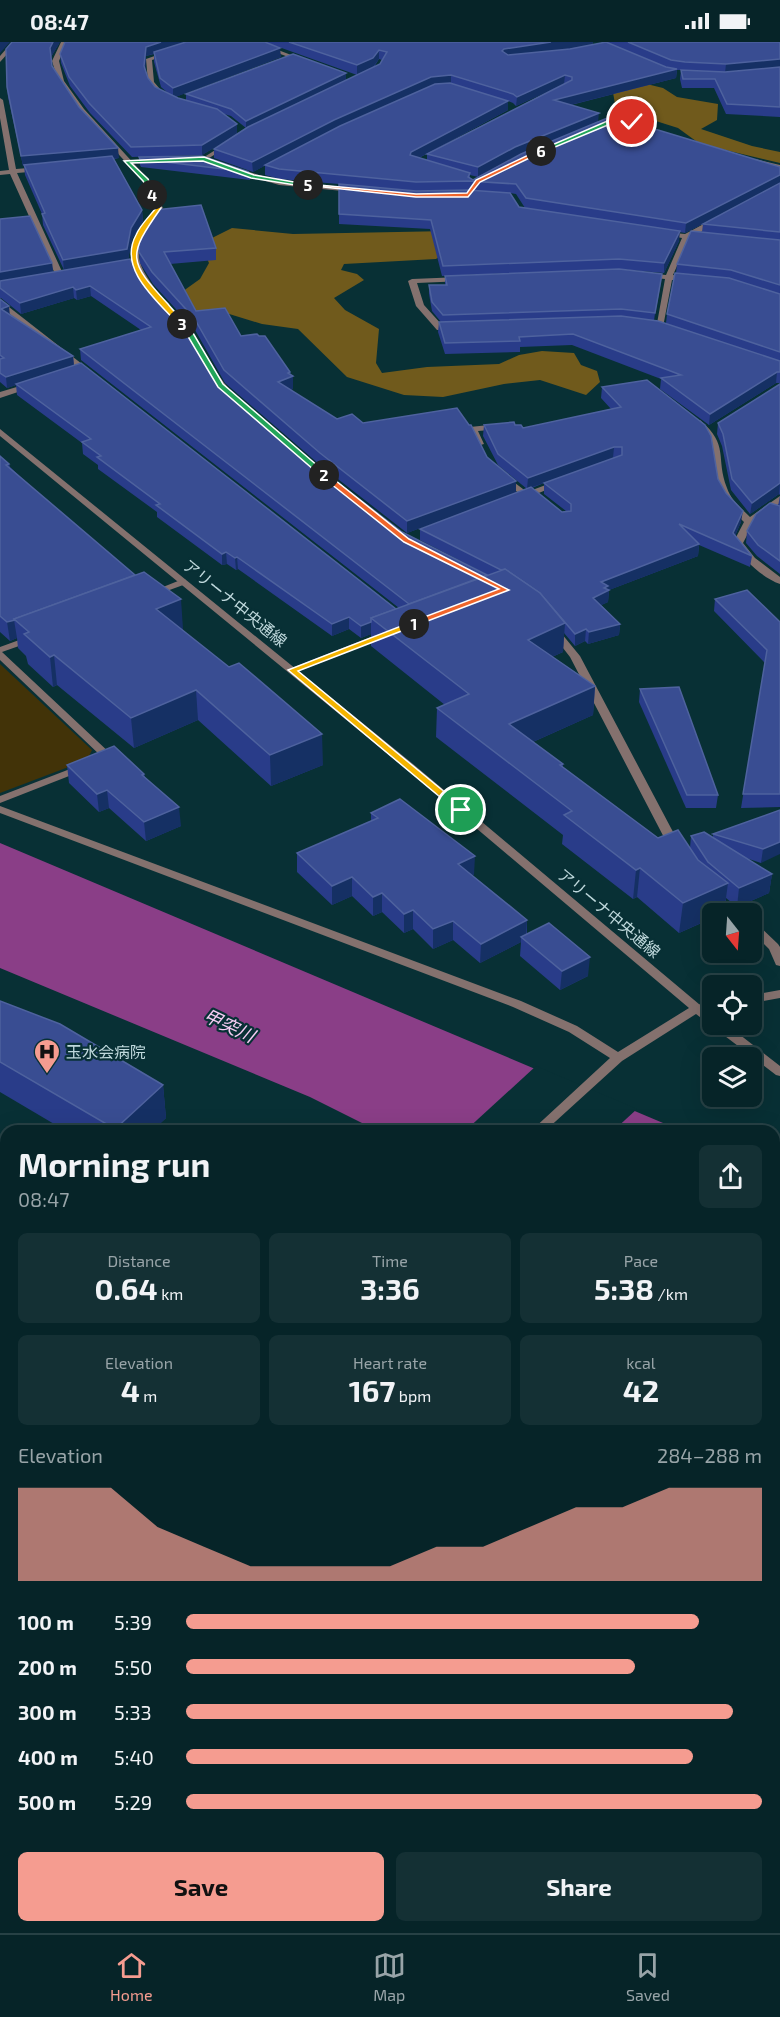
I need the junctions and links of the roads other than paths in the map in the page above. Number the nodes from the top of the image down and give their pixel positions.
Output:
1 (15, 42) edge
2 (64, 42) edge
3 (250, 42) edge
4 (182, 49) edge
5 (292, 57) junction
6 (0, 60) edge
7 (282, 60) edge
8 (313, 64) edge
9 (0, 100) edge
10 (173, 102) edge
11 (235, 140) edge
12 (194, 159) edge
13 (204, 159) junction
14 (745, 159) edge
15 (131, 161) junction
16 (115, 162) edge
17 (214, 163) edge
18 (224, 166) edge
19 (780, 167) edge
20 (47, 169) edge
21 (264, 171) edge
22 (13, 172) junction
23 (0, 173) edge
24 (253, 177) junction
25 (359, 190) edge
26 (725, 216) edge
27 (651, 232) edge
28 (686, 237) junction
29 (710, 239) edge
30 (134, 264) junction
31 (123, 265) edge
32 (71, 274) edge
33 (638, 274) edge
34 (60, 276) junction
35 (669, 276) junction
36 (50, 278) edge
37 (470, 279) edge
38 (699, 280) edge
39 (0, 302) edge
40 (162, 302) edge
41 (169, 309) edge
42 (650, 326) edge
43 (463, 327) edge
44 (83, 369) junction
45 (72, 372) edge
46 (92, 376) edge
47 (41, 382) edge
48 (0, 395) edge
49 (238, 400) edge
50 (692, 418) edge
51 (719, 425) edge
52 (508, 426) edge
53 (0, 432) edge
54 (709, 432) junction
55 (487, 458) edge
56 (492, 468) edge
57 (564, 481) edge
58 (530, 494) junction
59 (780, 499) edge
60 (541, 500) edge
61 (505, 504) edge
62 (766, 508) junction
63 (780, 514) edge
64 (749, 522) junction
65 (780, 581) edge
66 (183, 582) junction
67 (139, 599) edge
68 (543, 617) edge
69 (401, 629) edge
70 (43, 634) edge
71 (0, 652) edge
72 (292, 670) junction
73 (0, 800) edge
74 (0, 809) edge
75 (681, 856) edge
76 (700, 885) edge
77 (722, 903) edge
78 (762, 936) edge
79 (780, 962) edge
80 (780, 994) edge
81 (762, 997) edge
82 (702, 1008) edge
83 (696, 1009) junction
84 (702, 1014) edge
85 (731, 1035) edge
86 (614, 1061) junction
87 (780, 1072) edge
88 (544, 1125) edge

1 - 6 street
2 - 15 street
3 - 5 street
4 - 10 street
5 - 7 street
5 - 8 street
9 - 22 street
11 - 13 street
12 - 13 street
13 - 17 street
14 - 19 street
15 - 16 street
15 - 30 street
18 - 24 street
20 - 22 street
21 - 24 street
22 - 23 street
22 - 34 street
24 - 25 street
26 - 28 street
27 - 28 street
28 - 29 street
28 - 35 street
30 - 31 street
30 - 40 street
32 - 34 street
33 - 35 street
34 - 36 street
35 - 38 street
35 - 42 street
37 - 43 street
39 - 44 street
41 - 49 street
44 - 45 street
44 - 46 street
47 - 48 street
50 - 54 street
51 - 54 street
52 - 55 street
53 - 66 street, アリーナ中央通線
54 - 64 street
56 - 58 street
57 - 58 street
58 - 60 street
58 - 61 street
59 - 62 street
62 - 63 street
62 - 64 street
64 - 65 street
66 - 67 street
66 - 72 street, アリーナ中央通線
68 - 75 street
69 - 72 street
70 - 71 street
71 - 73 street
72 - 83 street, アリーナ中央通線
74 - 86 street
76 - 77 street
78 - 79 street
80 - 81 street
82 - 83 street
83 - 84 street, アリーナ中央通線
83 - 86 street
85 - 87 street
86 - 88 street

